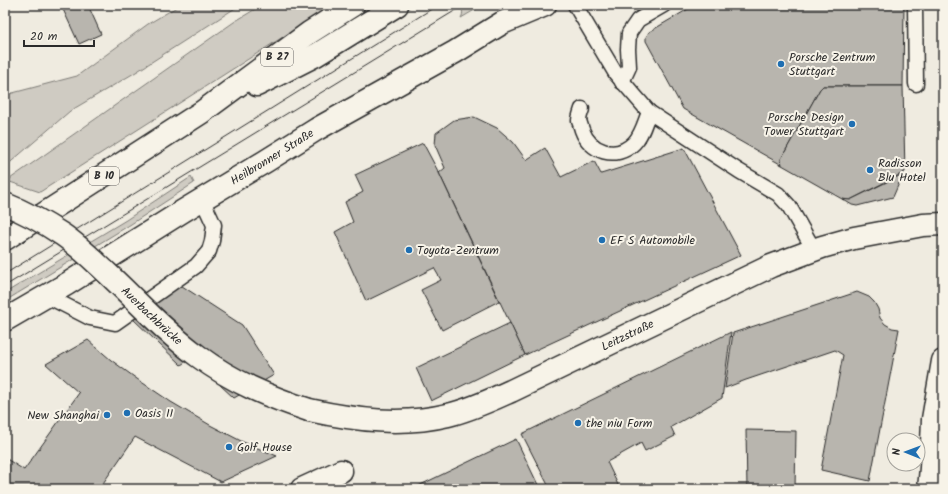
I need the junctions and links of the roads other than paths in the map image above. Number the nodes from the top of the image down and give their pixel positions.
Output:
1 (353, 5) edge
2 (397, 5) edge
3 (522, 5) edge
4 (545, 5) edge
5 (575, 5) edge
6 (664, 5) edge
7 (915, 5) edge
8 (502, 23) junction
9 (622, 82) junction
10 (916, 84) dead end
11 (582, 109) dead end
12 (202, 112) junction
13 (649, 112) junction
14 (202, 199) junction
15 (5, 204) edge
16 (943, 224) edge
17 (5, 239) edge
18 (814, 250) junction
19 (47, 296) junction
20 (5, 320) edge
21 (943, 361) edge
22 (310, 410) joint
23 (341, 470) dead end
24 (302, 489) edge
25 (929, 489) edge

1 - 12 main road, B 27
2 - 12 main road, B 10
3 - 8 main road
4 - 8 main road, Heilbronner Straße
5 - 9 lane
6 - 9 lane
7 - 10 lane
8 - 14 main road, Heilbronner Straße
9 - 13 lane
11 - 13 lane
12 - 17 main road, B 10
13 - 18 lane
14 - 19 main road, Heilbronner Straße
14 - 19 lane
15 - 22 main road, Auerbachbrücke, bridge
16 - 18 main road, Leitzstraße
18 - 22 main road, Leitzstraße
19 - 20 main road, Heilbronner Straße
21 - 25 main road
23 - 24 main road

